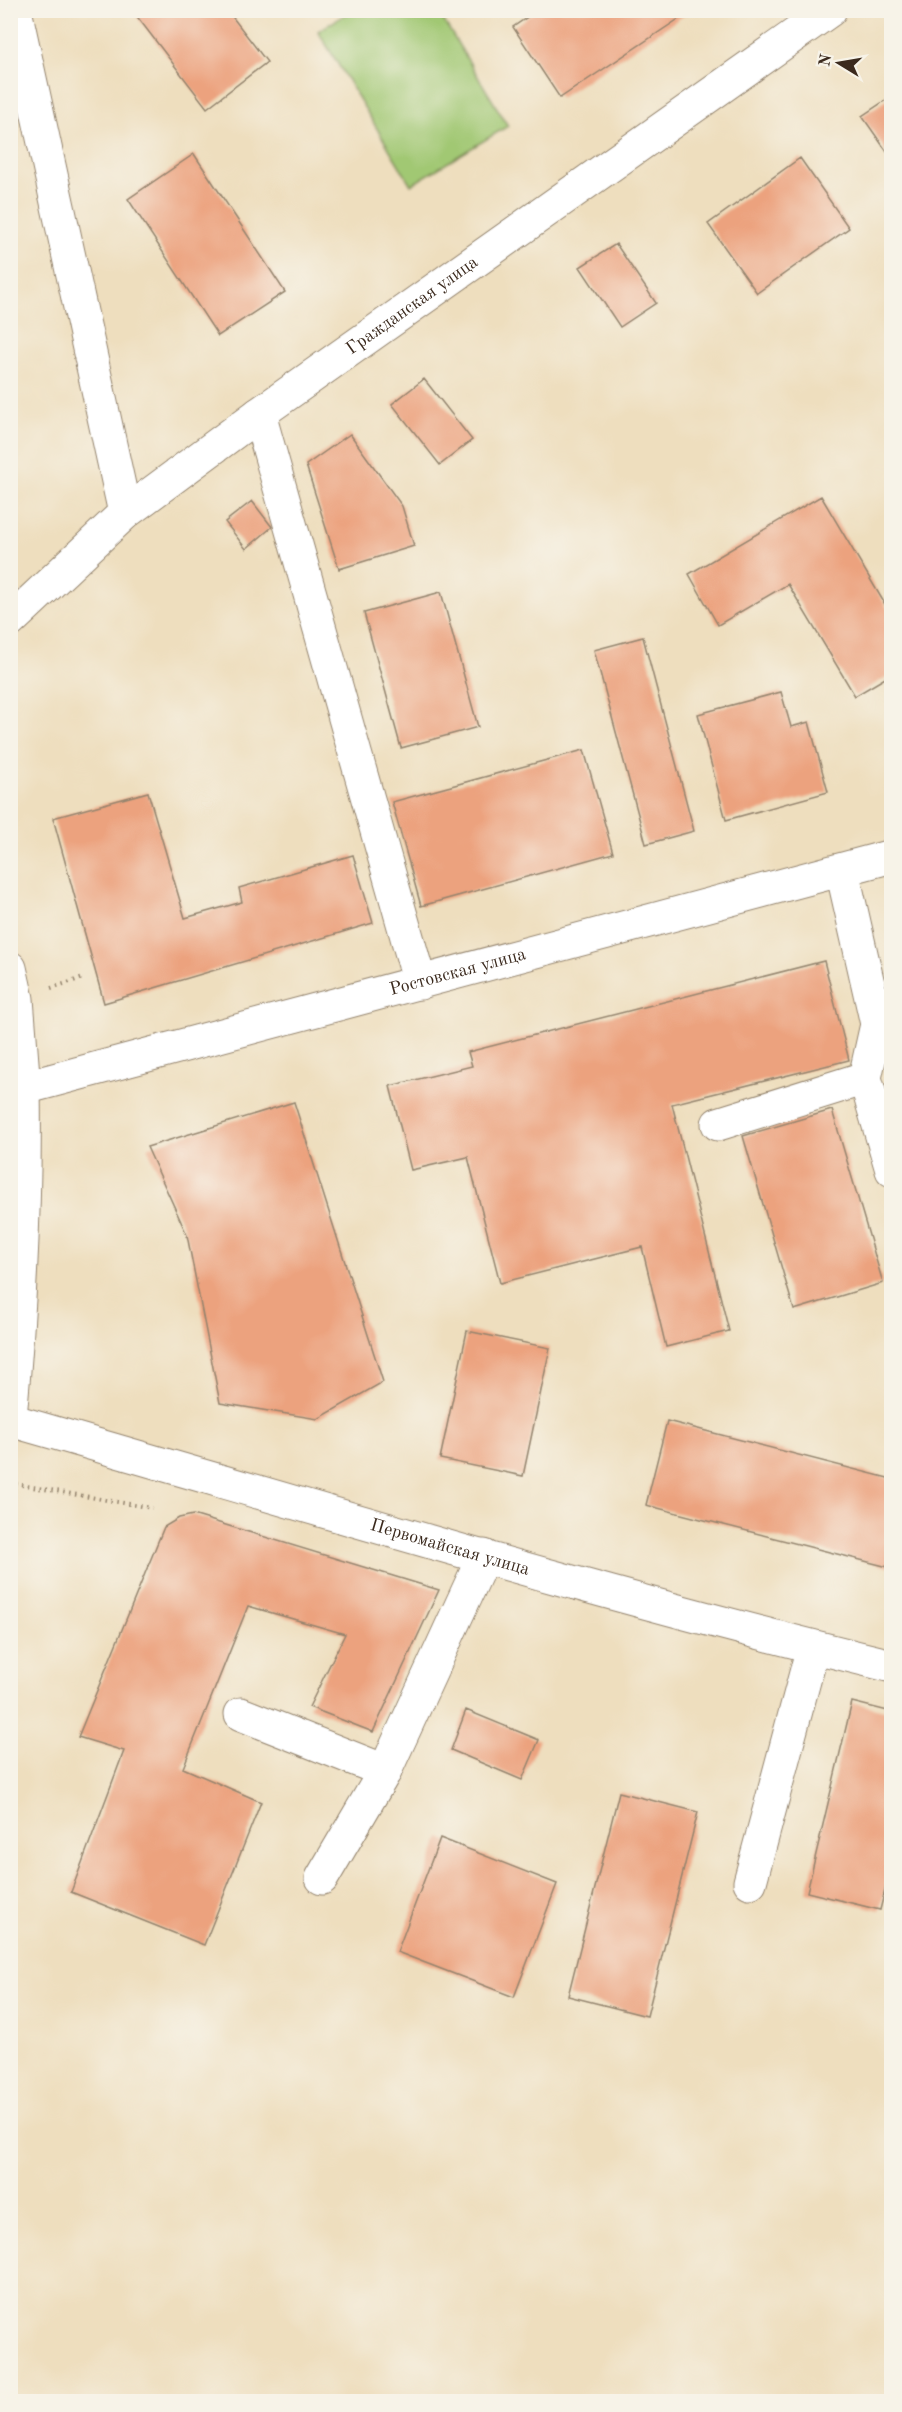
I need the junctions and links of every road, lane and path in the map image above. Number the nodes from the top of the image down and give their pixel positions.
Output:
1 (15, 10) edge
2 (830, 10) edge
3 (258, 414) junction
4 (125, 513) junction
5 (10, 621) edge
6 (891, 856) edge
7 (842, 870) junction
8 (10, 968) edge
9 (420, 984) junction
10 (865, 1078) junction
11 (24, 1088) junction
12 (718, 1124) dead end
13 (891, 1170) edge
14 (10, 1419) edge
15 (10, 1483) edge
16 (152, 1508) dead end
17 (484, 1556) junction
18 (813, 1647) junction
19 (891, 1666) edge
20 (241, 1714) dead end
21 (385, 1771) junction
22 (322, 1878) dead end
23 (750, 1882) dead end

1 - 4 street
2 - 3 street, Гражданская улица
3 - 4 street, Гражданская улица
3 - 9 street
4 - 5 street, Гражданская улица
6 - 7 street, Ростовская улица
7 - 9 street, Ростовская улица
7 - 10 street
8 - 11 street
9 - 11 street, Ростовская улица
10 - 12 street
10 - 13 street
11 - 14 street
14 - 17 street, Первомайская улица
15 - 16 path
17 - 18 street, Первомайская улица
17 - 21 street
18 - 19 street, Первомайская улица
18 - 23 street
20 - 21 street
21 - 22 street

